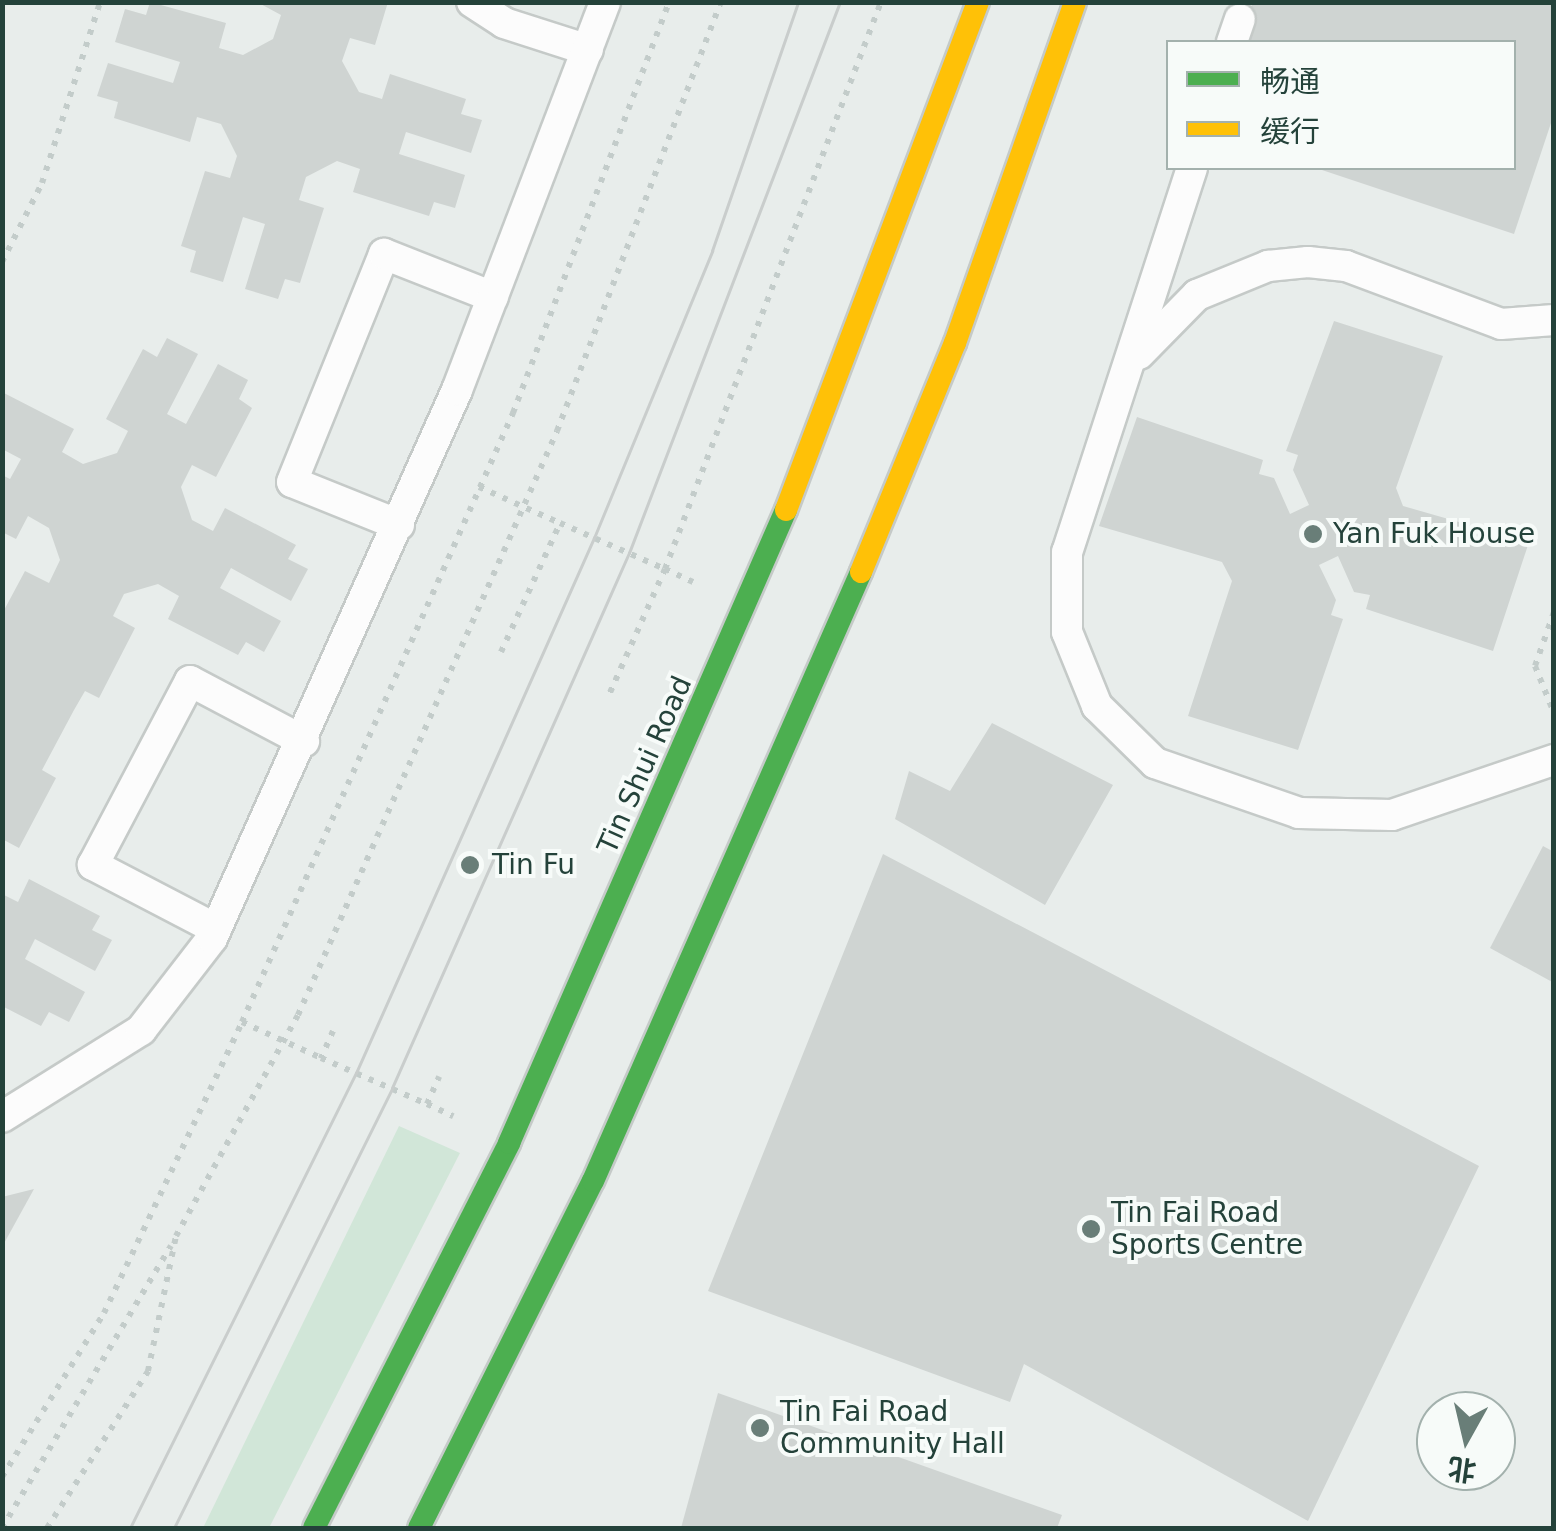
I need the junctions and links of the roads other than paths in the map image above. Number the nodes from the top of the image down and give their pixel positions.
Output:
1 (472, 2) edge
2 (605, 2) edge
3 (978, 2) edge
4 (1075, 2) edge
5 (588, 50) junction
6 (1191, 170) edge
7 (493, 297) junction
8 (1554, 320) edge
9 (1122, 384) junction
10 (399, 525) junction
11 (304, 741) junction
12 (1554, 760) edge
13 (216, 929) junction
14 (2, 1116) edge
15 (314, 1528) edge
16 (418, 1528) edge

1 - 5 lane
2 - 5 lane
3 - 15 main road, Tin Shui Road
4 - 16 main road
5 - 7 lane
6 - 9 lane
7 - 10 lane
7 - 10 lane
8 - 9 lane
9 - 12 lane
10 - 11 lane
11 - 13 lane
11 - 13 lane
13 - 14 lane

